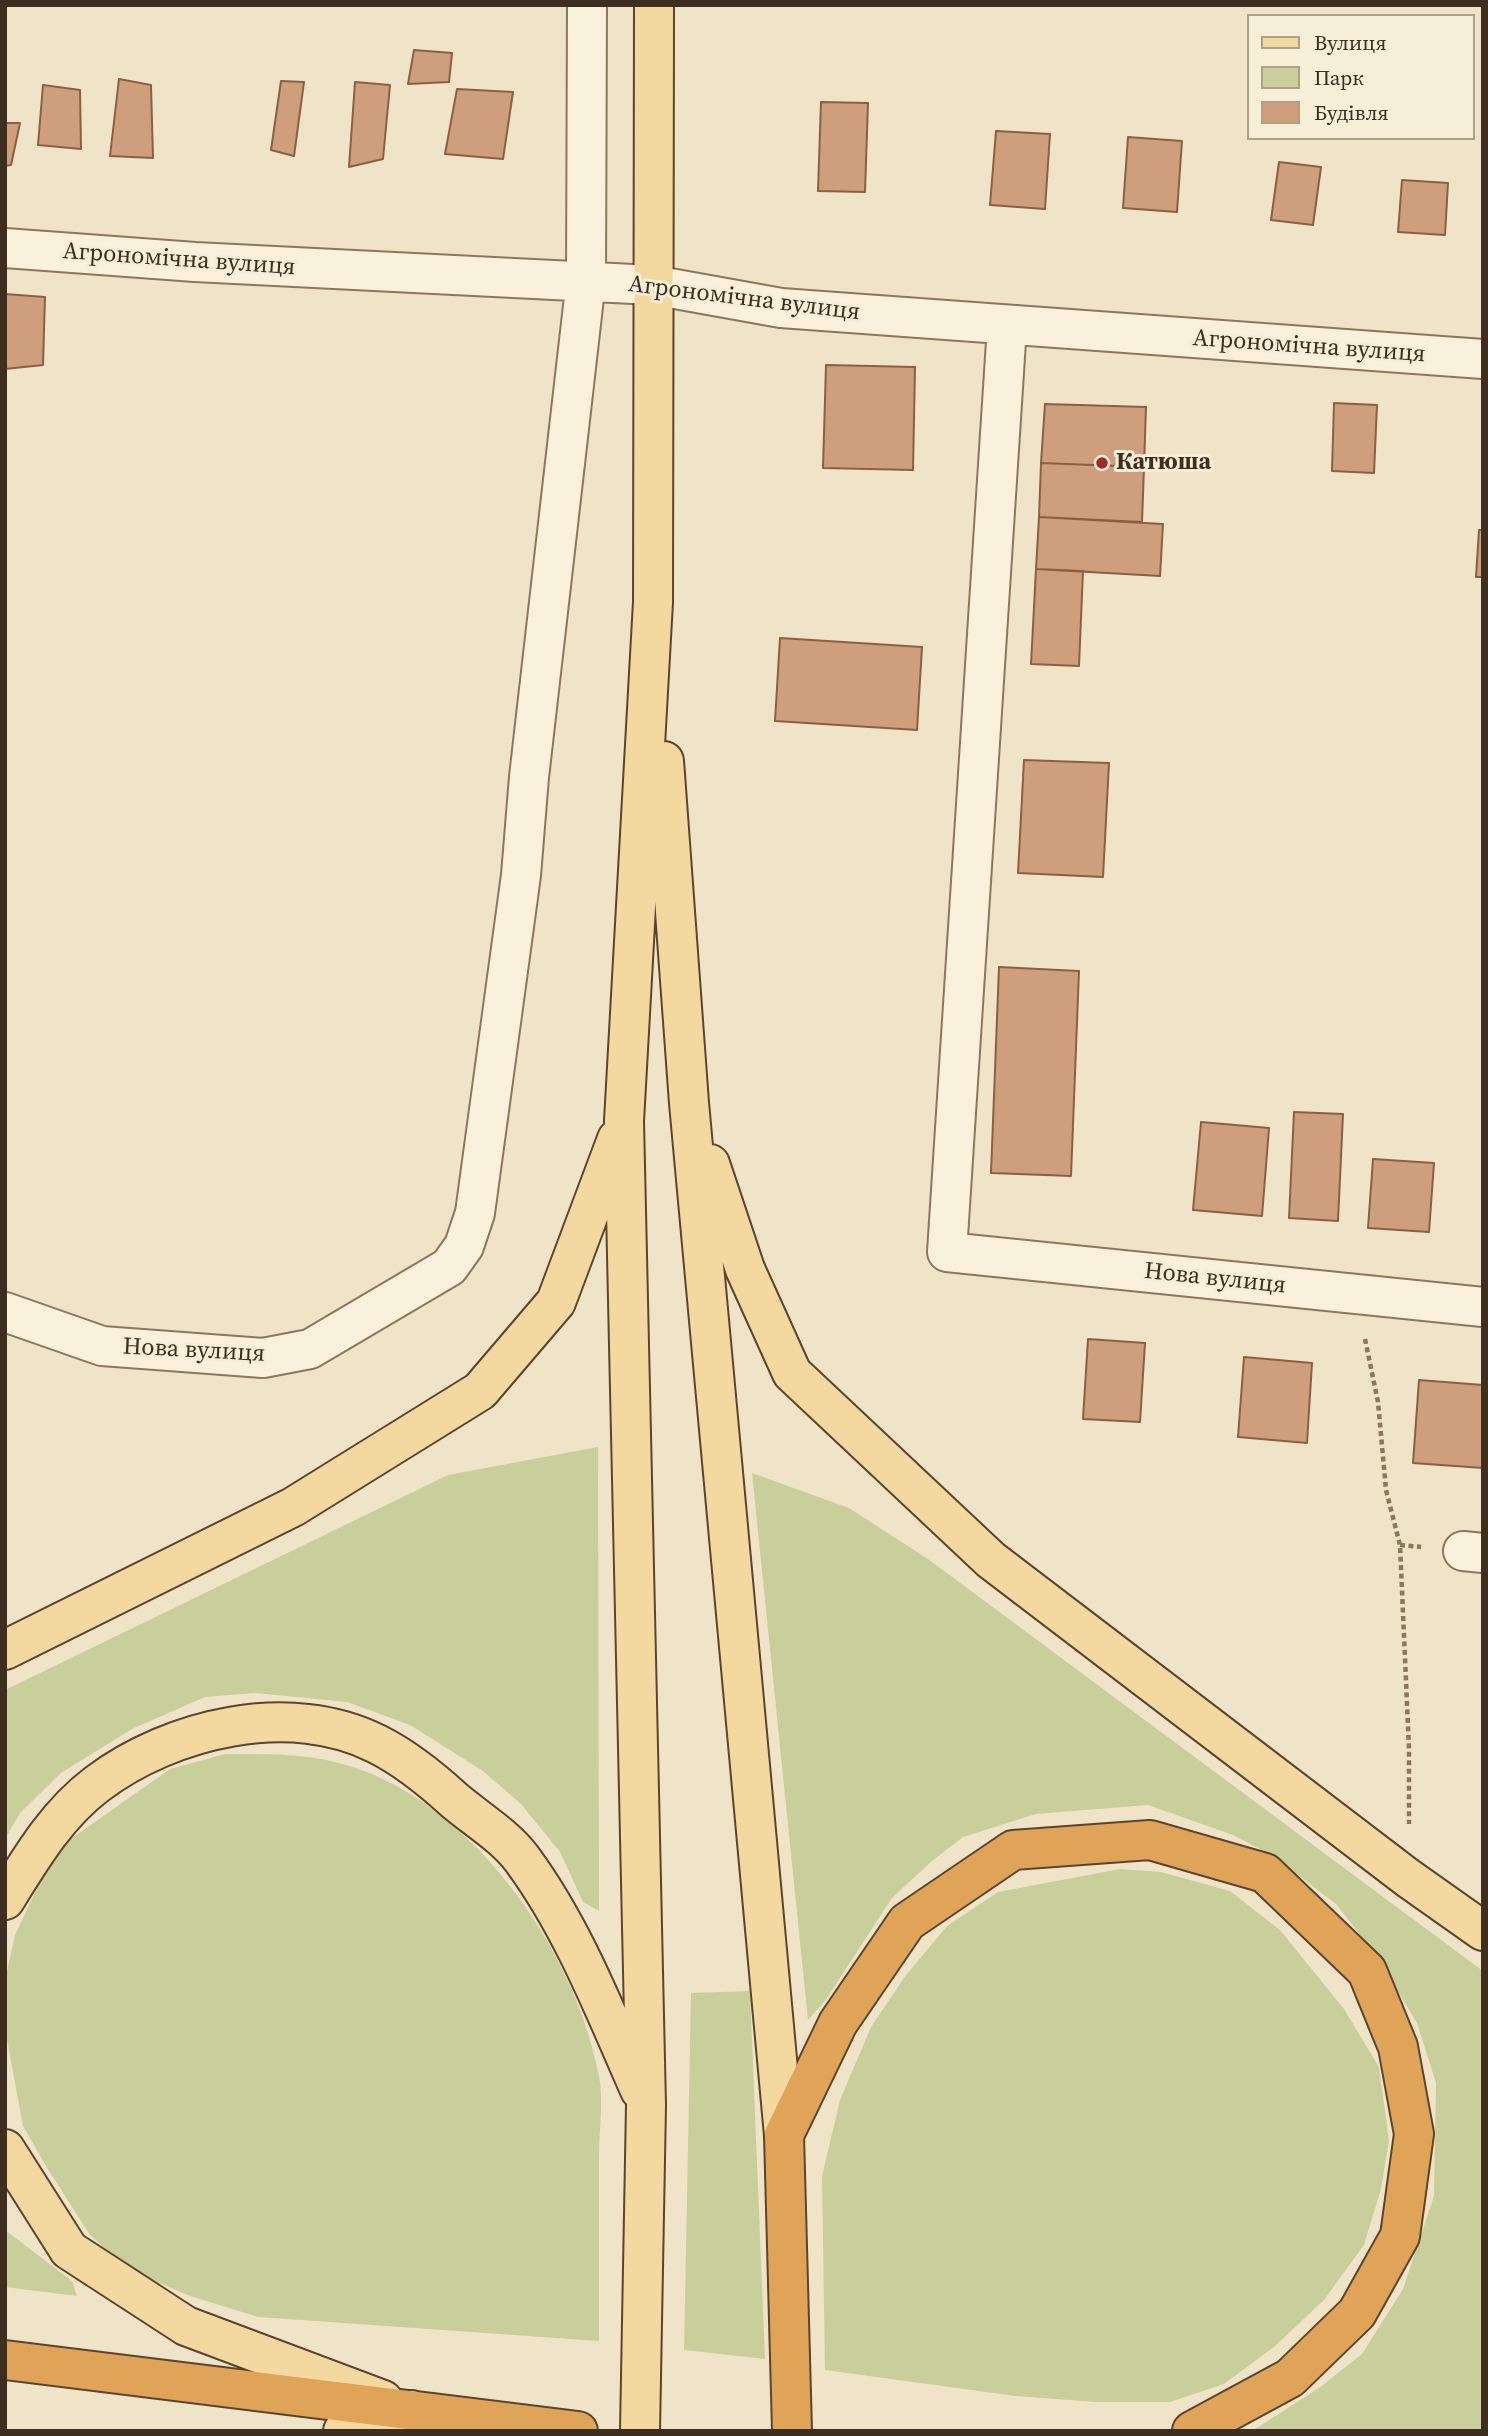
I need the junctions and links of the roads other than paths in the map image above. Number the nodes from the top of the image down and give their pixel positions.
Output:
1 (587, 5) edge
2 (654, 5) edge
3 (5, 248) edge
4 (586, 280) junction
5 (653, 285) junction
6 (1007, 326) junction
7 (1483, 359) edge
8 (653, 602) junction
9 (689, 1103) junction
10 (624, 1121) junction
11 (1483, 1307) edge
12 (5, 1312) edge
13 (5, 1650) edge
14 (5, 1900) edge
15 (1483, 1931) edge
16 (646, 2105) junction
17 (784, 2135) junction
18 (5, 2149) edge
19 (5, 2360) edge
20 (411, 2410) junction
21 (343, 2431) edge
22 (578, 2431) edge
23 (640, 2431) edge
24 (792, 2431) edge
25 (1192, 2431) edge

1 - 4 street
2 - 5 main road
3 - 4 street, Агрономічна вулиця
4 - 5 street, Агрономічна вулиця
4 - 12 street, Нова вулиця
5 - 6 street, Агрономічна вулиця
5 - 8 main road
6 - 7 street, Агрономічна вулиця
6 - 11 street, Нова вулиця
8 - 9 main road
8 - 10 main road
9 - 15 main road
9 - 17 main road
10 - 13 main road
10 - 16 main road
14 - 16 main road
16 - 23 main road
17 - 24 highway
17 - 25 highway
18 - 20 main road
19 - 20 highway
20 - 21 main road
20 - 22 highway

